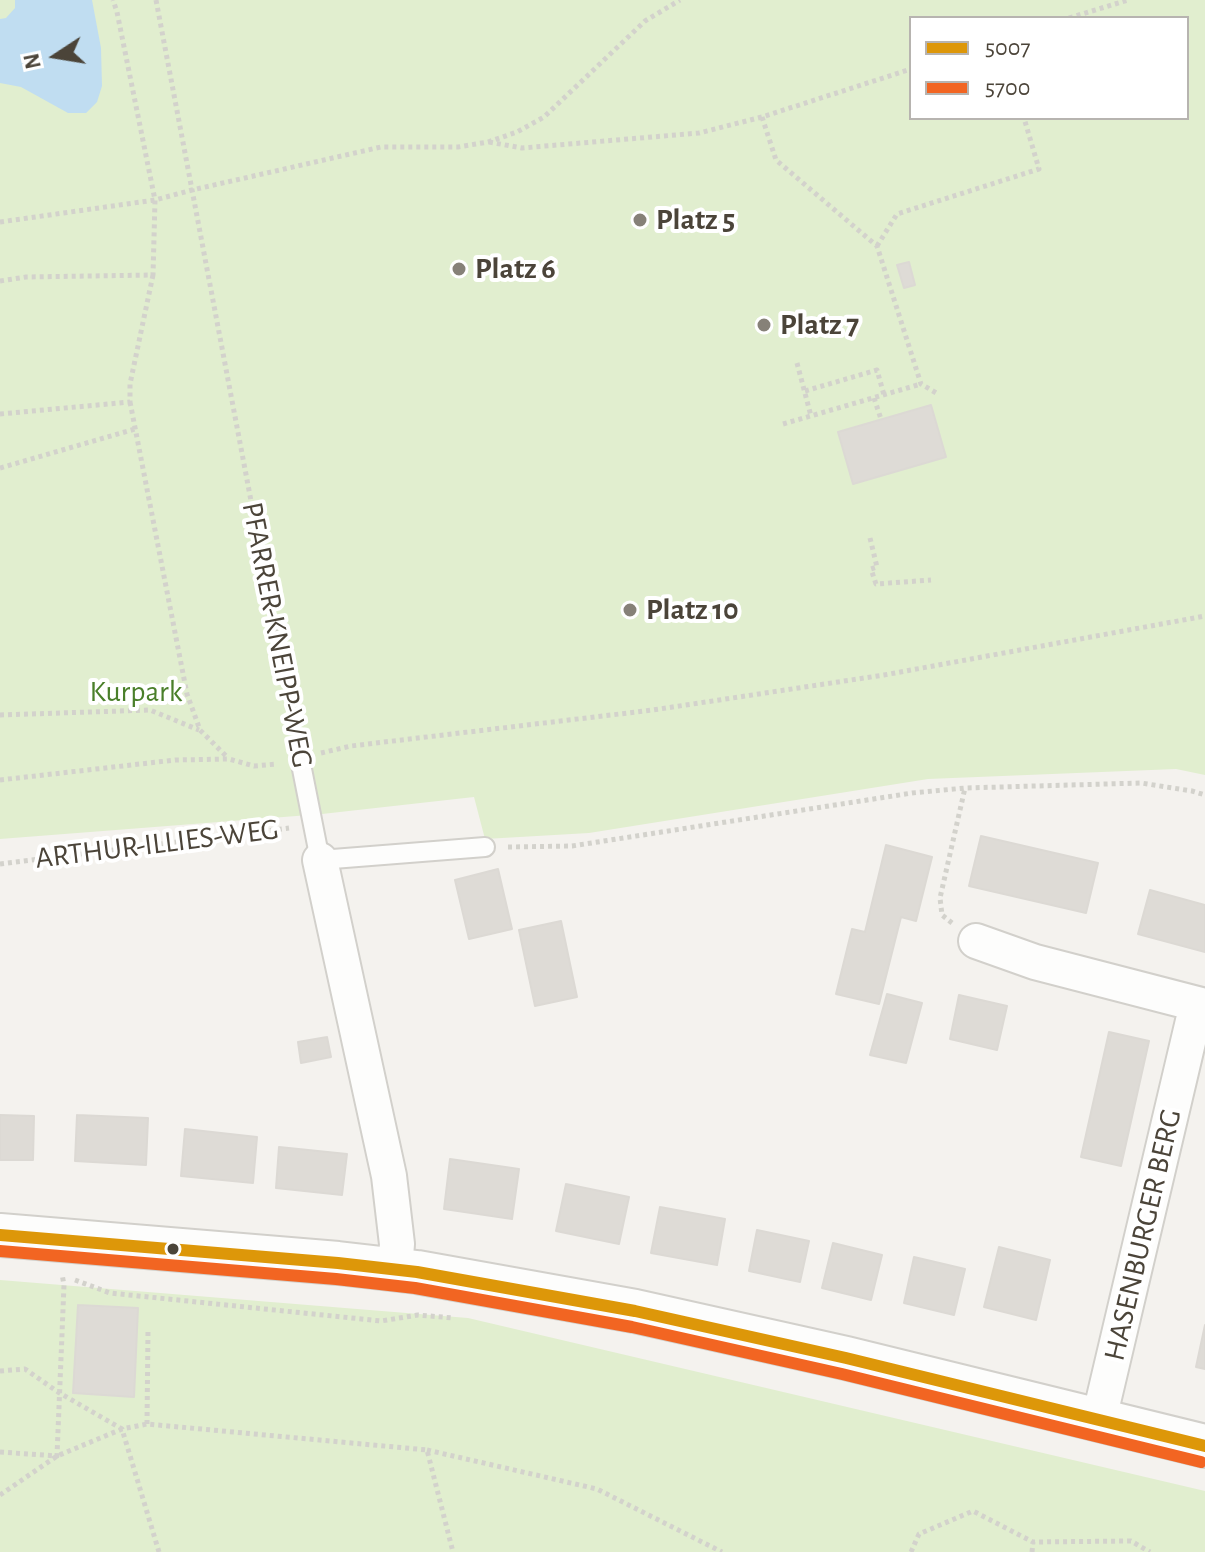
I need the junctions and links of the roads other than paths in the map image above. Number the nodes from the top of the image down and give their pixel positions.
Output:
1 (300, 759) road end
2 (485, 847) road end
3 (320, 860) junction
4 (976, 941) dead end
5 (1201, 1005) edge
6 (0, 1235) edge
7 (395, 1269) junction
8 (1099, 1419) junction
9 (1205, 1446) edge

1 - 3 lane, PFARRER-KNEIPP-WEG
2 - 3 lane
3 - 7 street, PFARRER-KNEIPP-WEG
4 - 5 street, HASENBURGER BERG
5 - 8 street, HASENBURGER BERG
6 - 7 street
7 - 8 street
8 - 9 street

